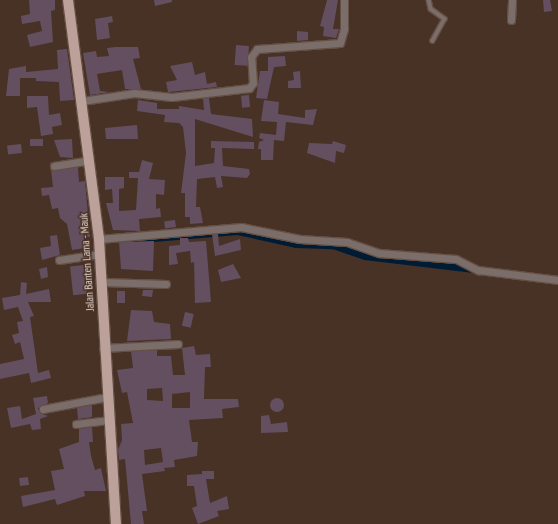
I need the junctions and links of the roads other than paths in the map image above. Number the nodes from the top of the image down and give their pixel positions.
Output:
1 (68, 0) edge
2 (344, 0) edge
3 (429, 0) edge
4 (512, 0) edge
5 (511, 20) dead end
6 (433, 41) dead end
7 (82, 101) junction
8 (90, 160) junction
9 (54, 166) dead end
10 (99, 239) junction
11 (100, 254) junction
12 (59, 260) dead end
13 (558, 280) edge
14 (102, 282) junction
15 (166, 284) dead end
16 (178, 344) dead end
17 (104, 348) junction
18 (107, 397) junction
19 (43, 409) dead end
20 (108, 420) junction
21 (76, 424) dead end
22 (116, 524) edge

1 - 7 main road, Jalan Banten Lama - Mauk
2 - 7 street
3 - 6 lane
4 - 5 street
7 - 8 main road, Jalan Banten Lama - Mauk
8 - 9 street
8 - 10 main road, Jalan Banten Lama - Mauk
10 - 11 main road, Jalan Banten Lama - Mauk
10 - 13 street
11 - 12 street
11 - 14 main road, Jalan Banten Lama - Mauk
14 - 15 street
14 - 17 main road, Jalan Banten Lama - Mauk
16 - 17 street
17 - 18 main road, Jalan Banten Lama - Mauk
18 - 19 street
18 - 20 main road, Jalan Banten Lama - Mauk
20 - 21 street
20 - 22 main road, Jalan Banten Lama - Mauk

